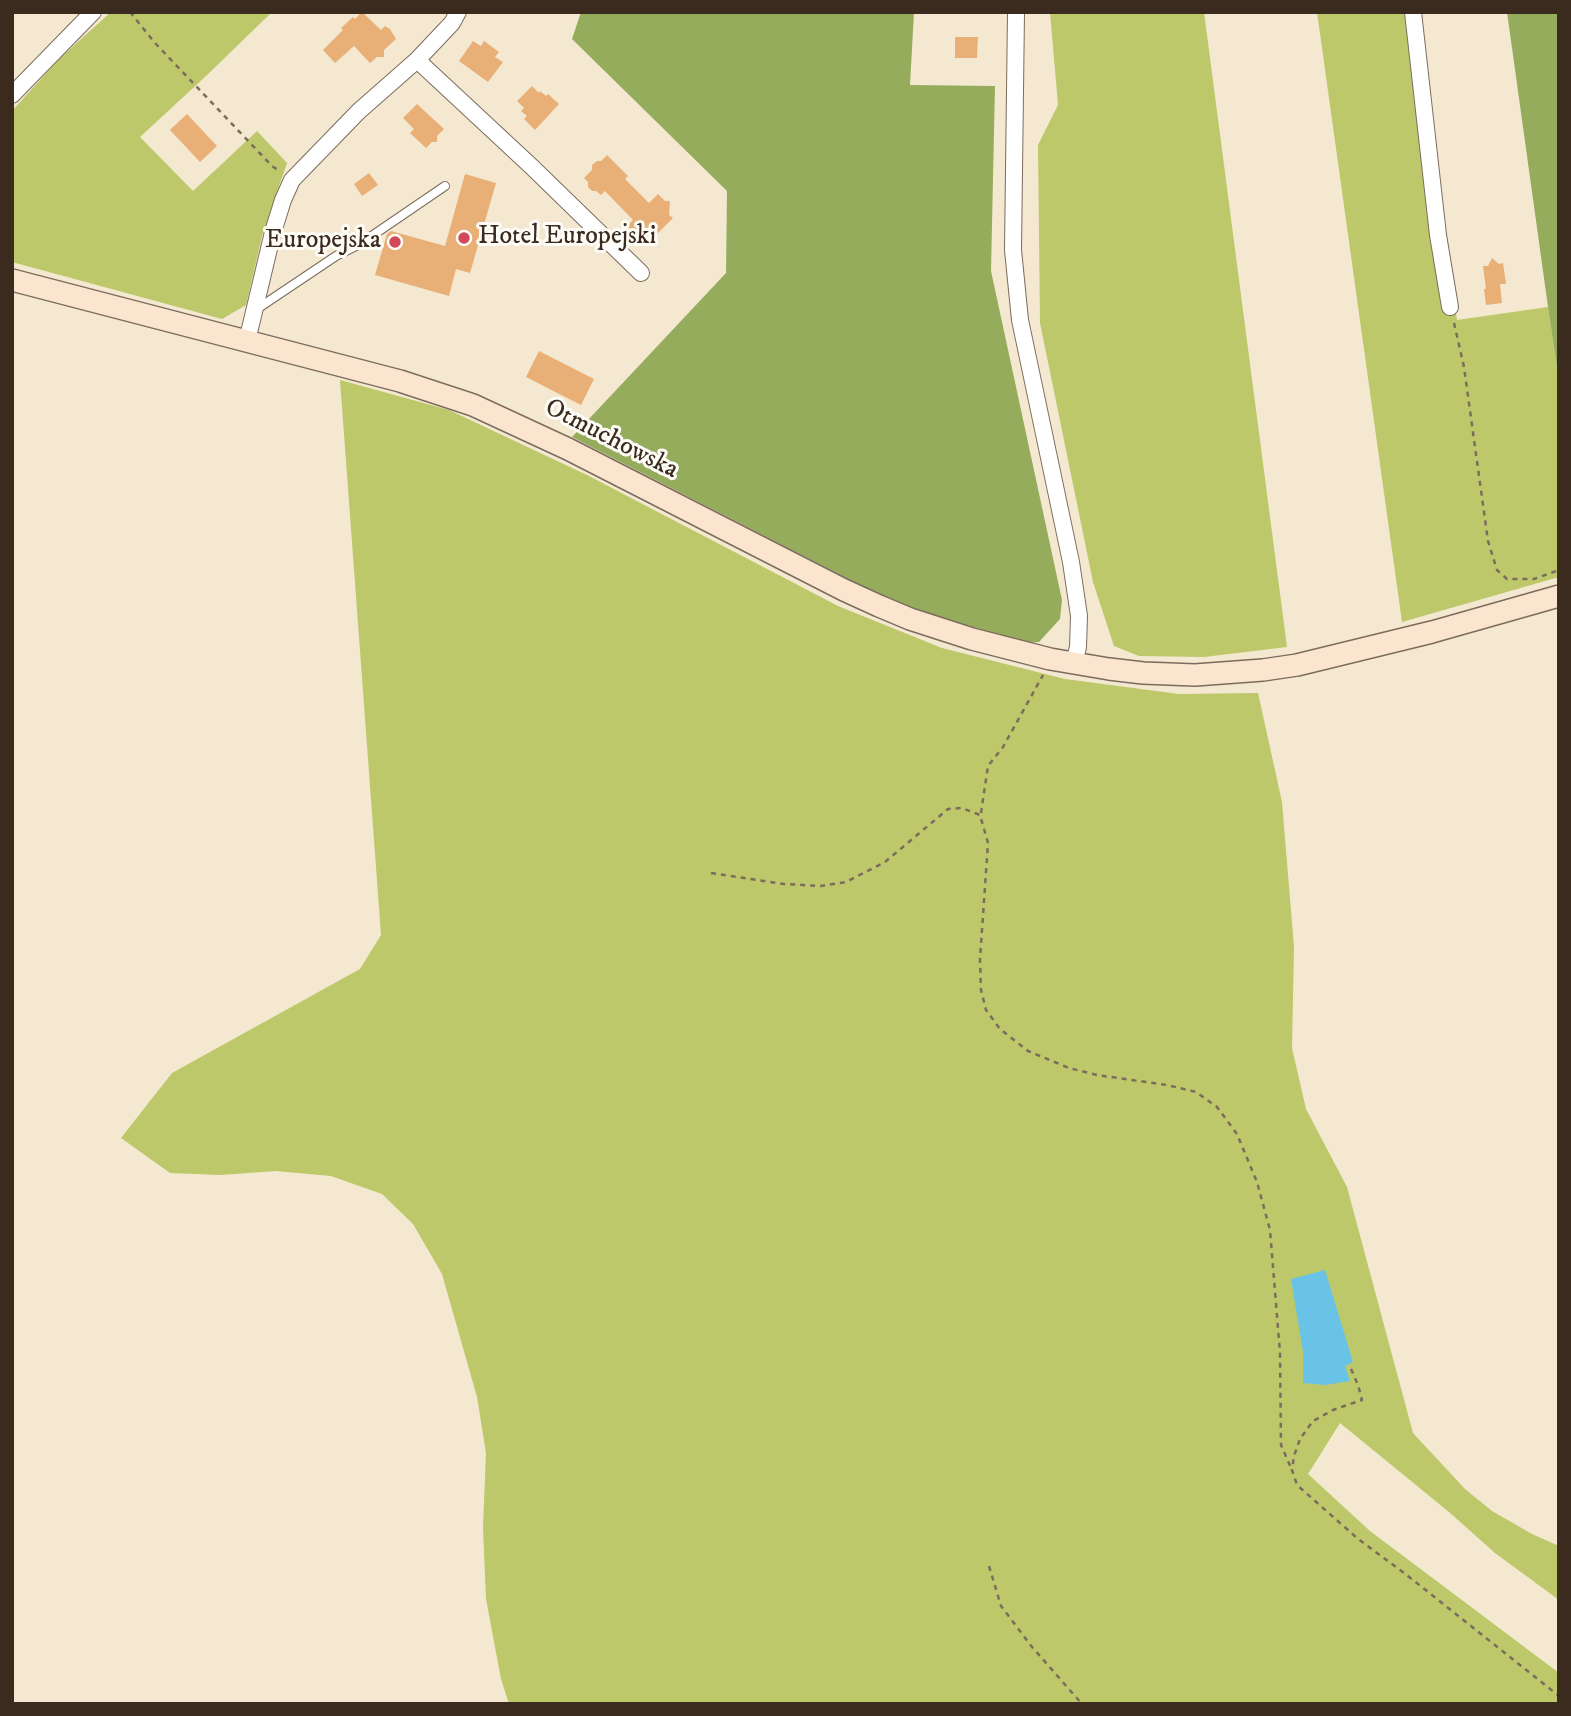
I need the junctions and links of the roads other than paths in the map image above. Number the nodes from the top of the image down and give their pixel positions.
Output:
1 (93, 12) edge
2 (458, 12) edge
3 (1016, 12) edge
4 (1413, 12) edge
5 (417, 60) junction
6 (12, 95) edge
7 (445, 186) dead end
8 (641, 273) dead end
9 (12, 280) edge
10 (1450, 307) road end
11 (255, 311) junction
12 (247, 341) junction
13 (1559, 596) edge
14 (1074, 663) junction

1 - 6 street
2 - 5 street
3 - 14 street
4 - 10 street
5 - 8 street
5 - 11 street
7 - 11 lane
9 - 12 main road, Otmuchowska
11 - 12 street
12 - 14 main road, Otmuchowska
13 - 14 main road, Otmuchowska

